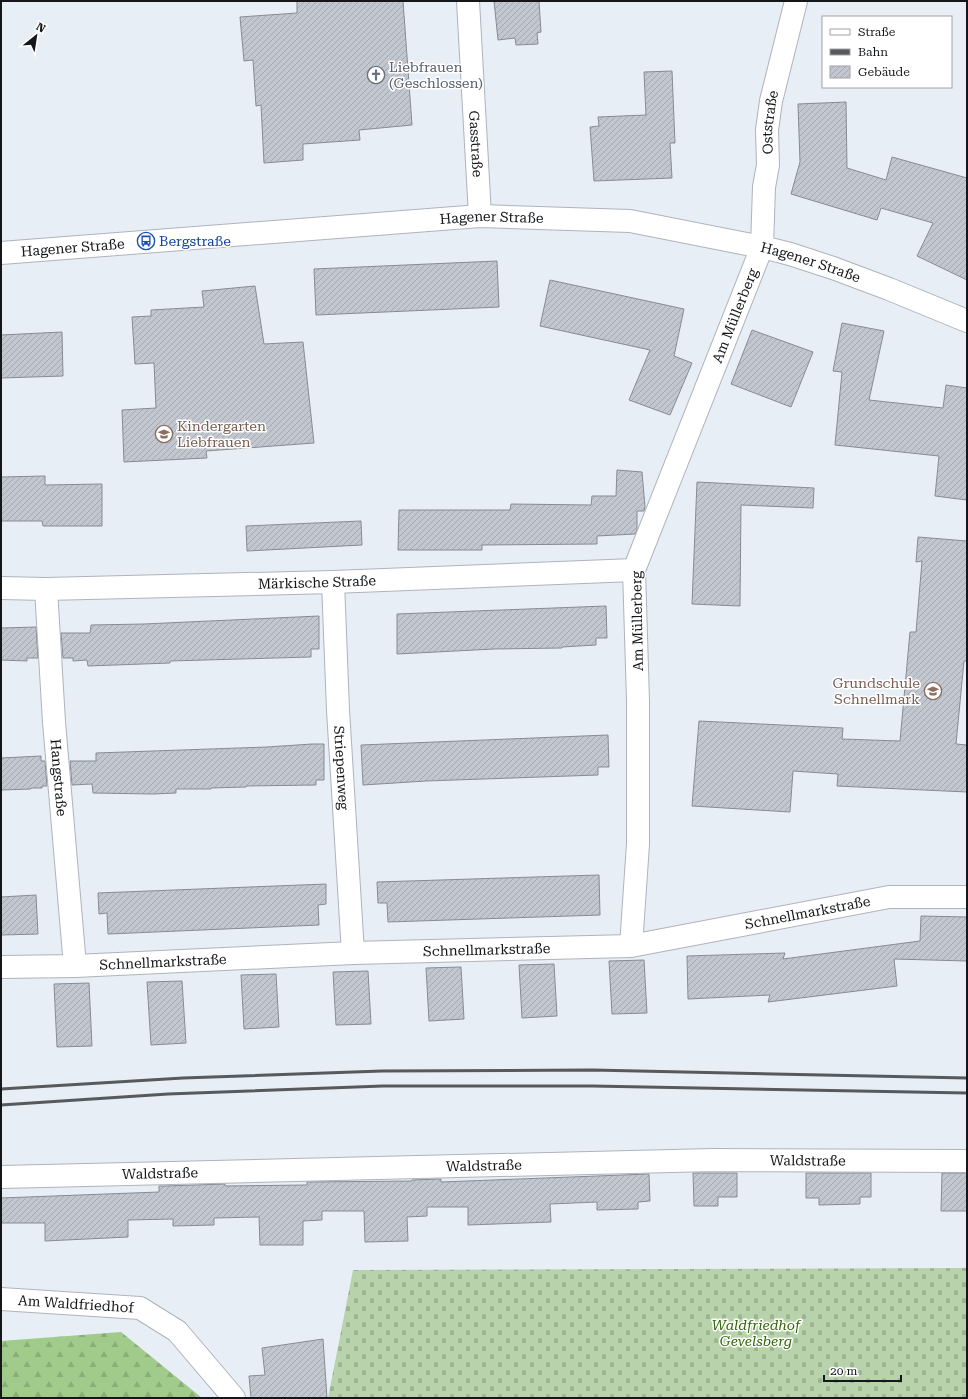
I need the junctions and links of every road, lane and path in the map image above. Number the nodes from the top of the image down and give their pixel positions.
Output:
1 (468, 1) edge
2 (796, 1) edge
3 (480, 216) junction
4 (762, 247) junction
5 (1, 253) edge
6 (967, 321) edge
7 (634, 570) junction
8 (333, 582) junction
9 (1, 588) edge
10 (46, 589) junction
11 (967, 897) edge
12 (631, 946) junction
13 (353, 953) junction
14 (75, 966) junction
15 (1, 967) edge
16 (967, 1162) edge
17 (1, 1177) edge
18 (1, 1299) edge
19 (234, 1398) edge

1 - 3 street, Gasstraße
2 - 4 street, Oststraße
3 - 4 street, Hagener Straße
3 - 5 street, Hagener Straße
4 - 6 street, Hagener Straße
4 - 7 street, Am Müllerberg
7 - 8 street, Märkische Straße
7 - 12 street, Am Müllerberg
8 - 10 street, Märkische Straße
8 - 13 street, Striepenweg
9 - 10 street, Märkische Straße
10 - 14 street, Hangstraße
11 - 12 street, Schnellmarkstraße
12 - 13 street, Schnellmarkstraße
13 - 14 street, Schnellmarkstraße
14 - 15 street, Schnellmarkstraße
16 - 17 street, Waldstraße
18 - 19 street, Am Waldfriedhof

